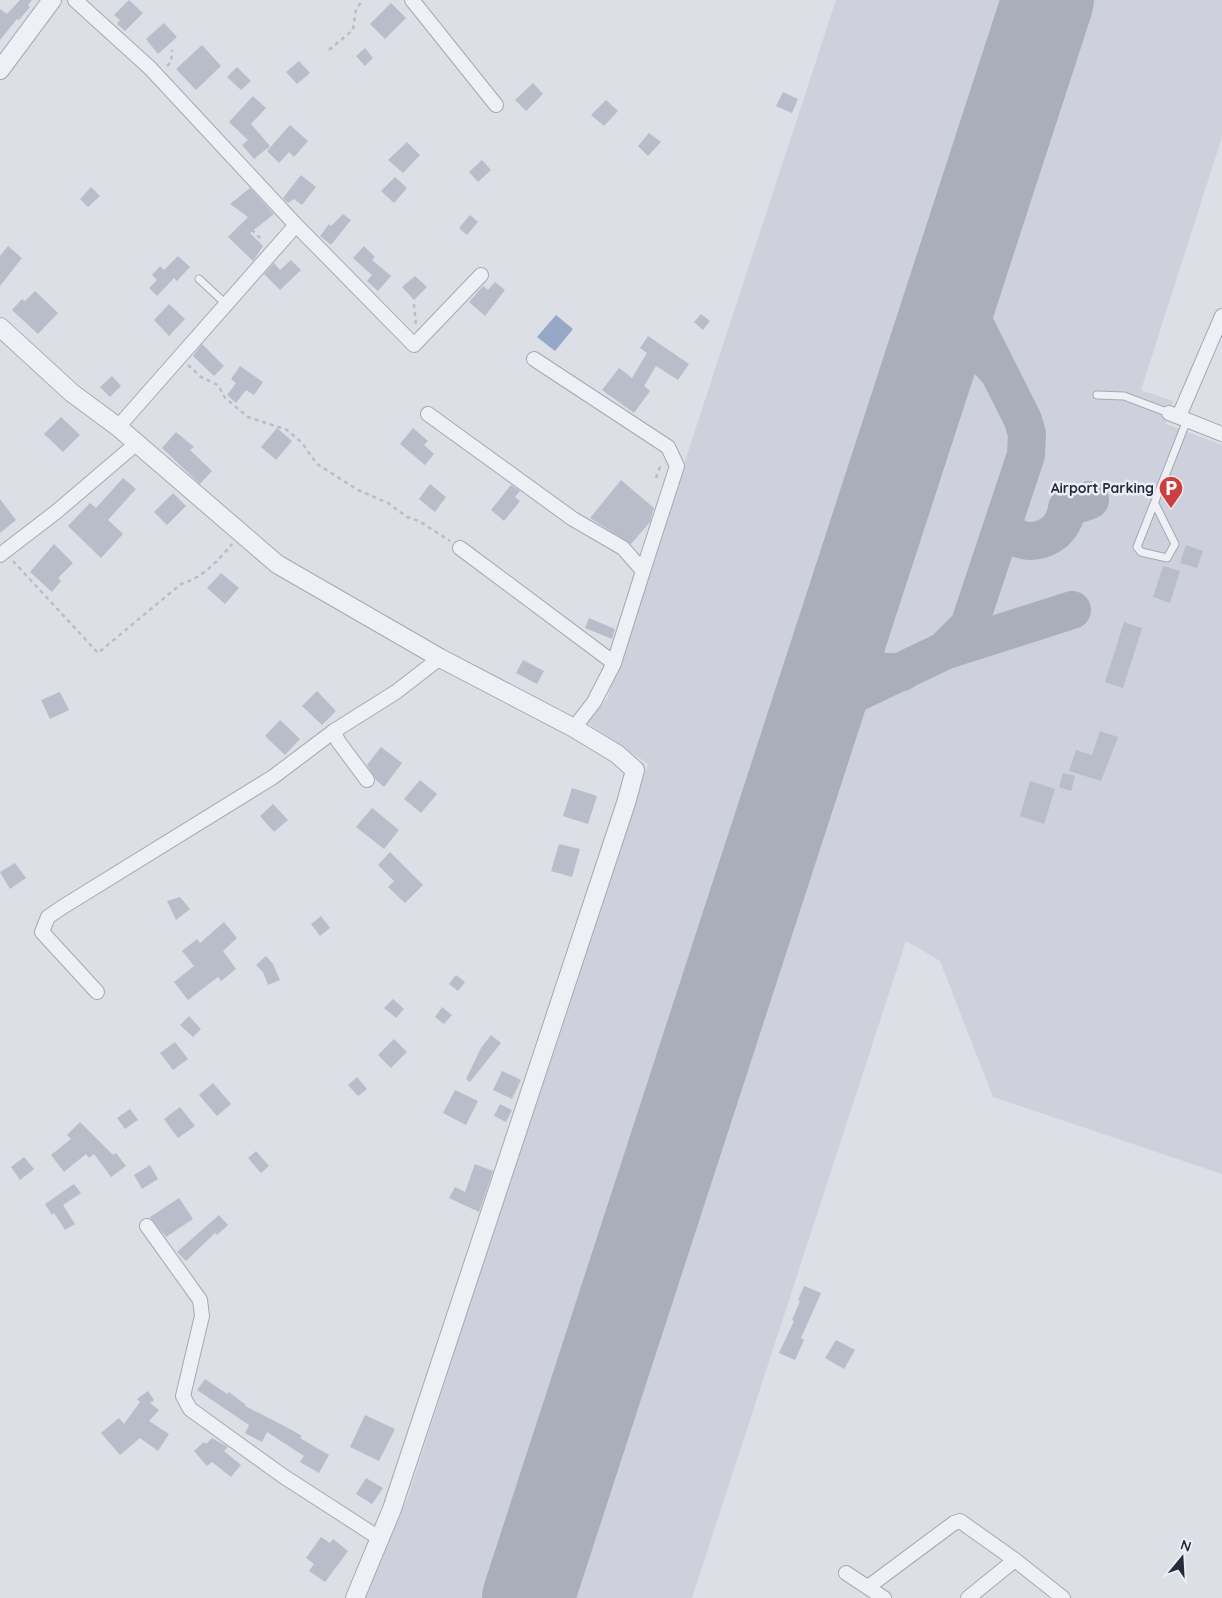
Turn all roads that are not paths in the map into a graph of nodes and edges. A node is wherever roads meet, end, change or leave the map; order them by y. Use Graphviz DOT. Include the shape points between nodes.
graph roads {
  1 [pos="52,0"];
  2 [pos="75,0"];
  3 [pos="412,0"];
  4 [pos="0,70"];
  5 [pos="496,105"];
  6 [pos="296,225"];
  7 [pos="481,275"];
  8 [pos="199,279"];
  9 [pos="226,304"];
  10 [pos="1222,316"];
  11 [pos="0,327"];
  12 [pos="534,359"];
  13 [pos="1097,394"];
  14 [pos="428,414"];
  15 [pos="1178,416"];
  16 [pos="118,426"];
  17 [pos="1222,434"];
  18 [pos="137,443"];
  19 [pos="1155,504"];
  20 [pos="460,548"];
  21 [pos="2,553"];
  22 [pos="643,571"];
  23 [pos="440,658"];
  24 [pos="614,663"];
  25 [pos="574,728"];
  26 [pos="334,731"];
  27 [pos="367,780"];
  28 [pos="97,992"];
  29 [pos="147,1226"];
  30 [pos="379,1538"];
  31 [pos="1015,1560"];
  32 [pos="846,1573"];
  33 [pos="868,1587"];
  34 [pos="355,1598"];
  35 [pos="884,1598"];
  36 [pos="968,1598"];
  37 [pos="1063,1598"];
  1 -- 4 [label="street"];
  2 -- 6 [label="street" via="150,68"];
  3 -- 5 [label="street"];
  6 -- 7 [label="street" via="414,345"];
  6 -- 9 [label="street"];
  8 -- 9 [label="lane"];
  9 -- 16 [label="street"];
  10 -- 15 [label="street"];
  11 -- 16 [label="street" via="72,393"];
  12 -- 22 [label="street" via="668,446 677,466"];
  13 -- 15 [label="lane" via="1124,396"];
  14 -- 22 [label="street" via="573,519 623,548"];
  15 -- 17 [label="street"];
  15 -- 19 [label="lane"];
  16 -- 18 [label="street"];
  18 -- 21 [label="street"];
  18 -- 23 [label="street" via="277,564"];
  19 -- 19 [label="lane" via="1137,547 1140,552 1167,558 1175,544"];
  20 -- 24 [label="street"];
  22 -- 24 [label="street"];
  23 -- 25 [label="street"];
  23 -- 26 [label="street" via="396,692"];
  24 -- 25 [label="street" via="594,702"];
  25 -- 30 [label="street" via="617,754 634,770 537,1073 392,1509"];
  26 -- 27 [label="street"];
  26 -- 28 [label="street" via="273,777 48,917 42,932"];
  29 -- 30 [label="street" via="200,1300 202,1316 183,1396 190,1408 283,1476"];
  30 -- 34 [label="street"];
  31 -- 33 [label="street" via="960,1521"];
  31 -- 36 [label="street"];
  31 -- 37 [label="street"];
  32 -- 33 [label="street"];
  33 -- 35 [label="street"];
}
